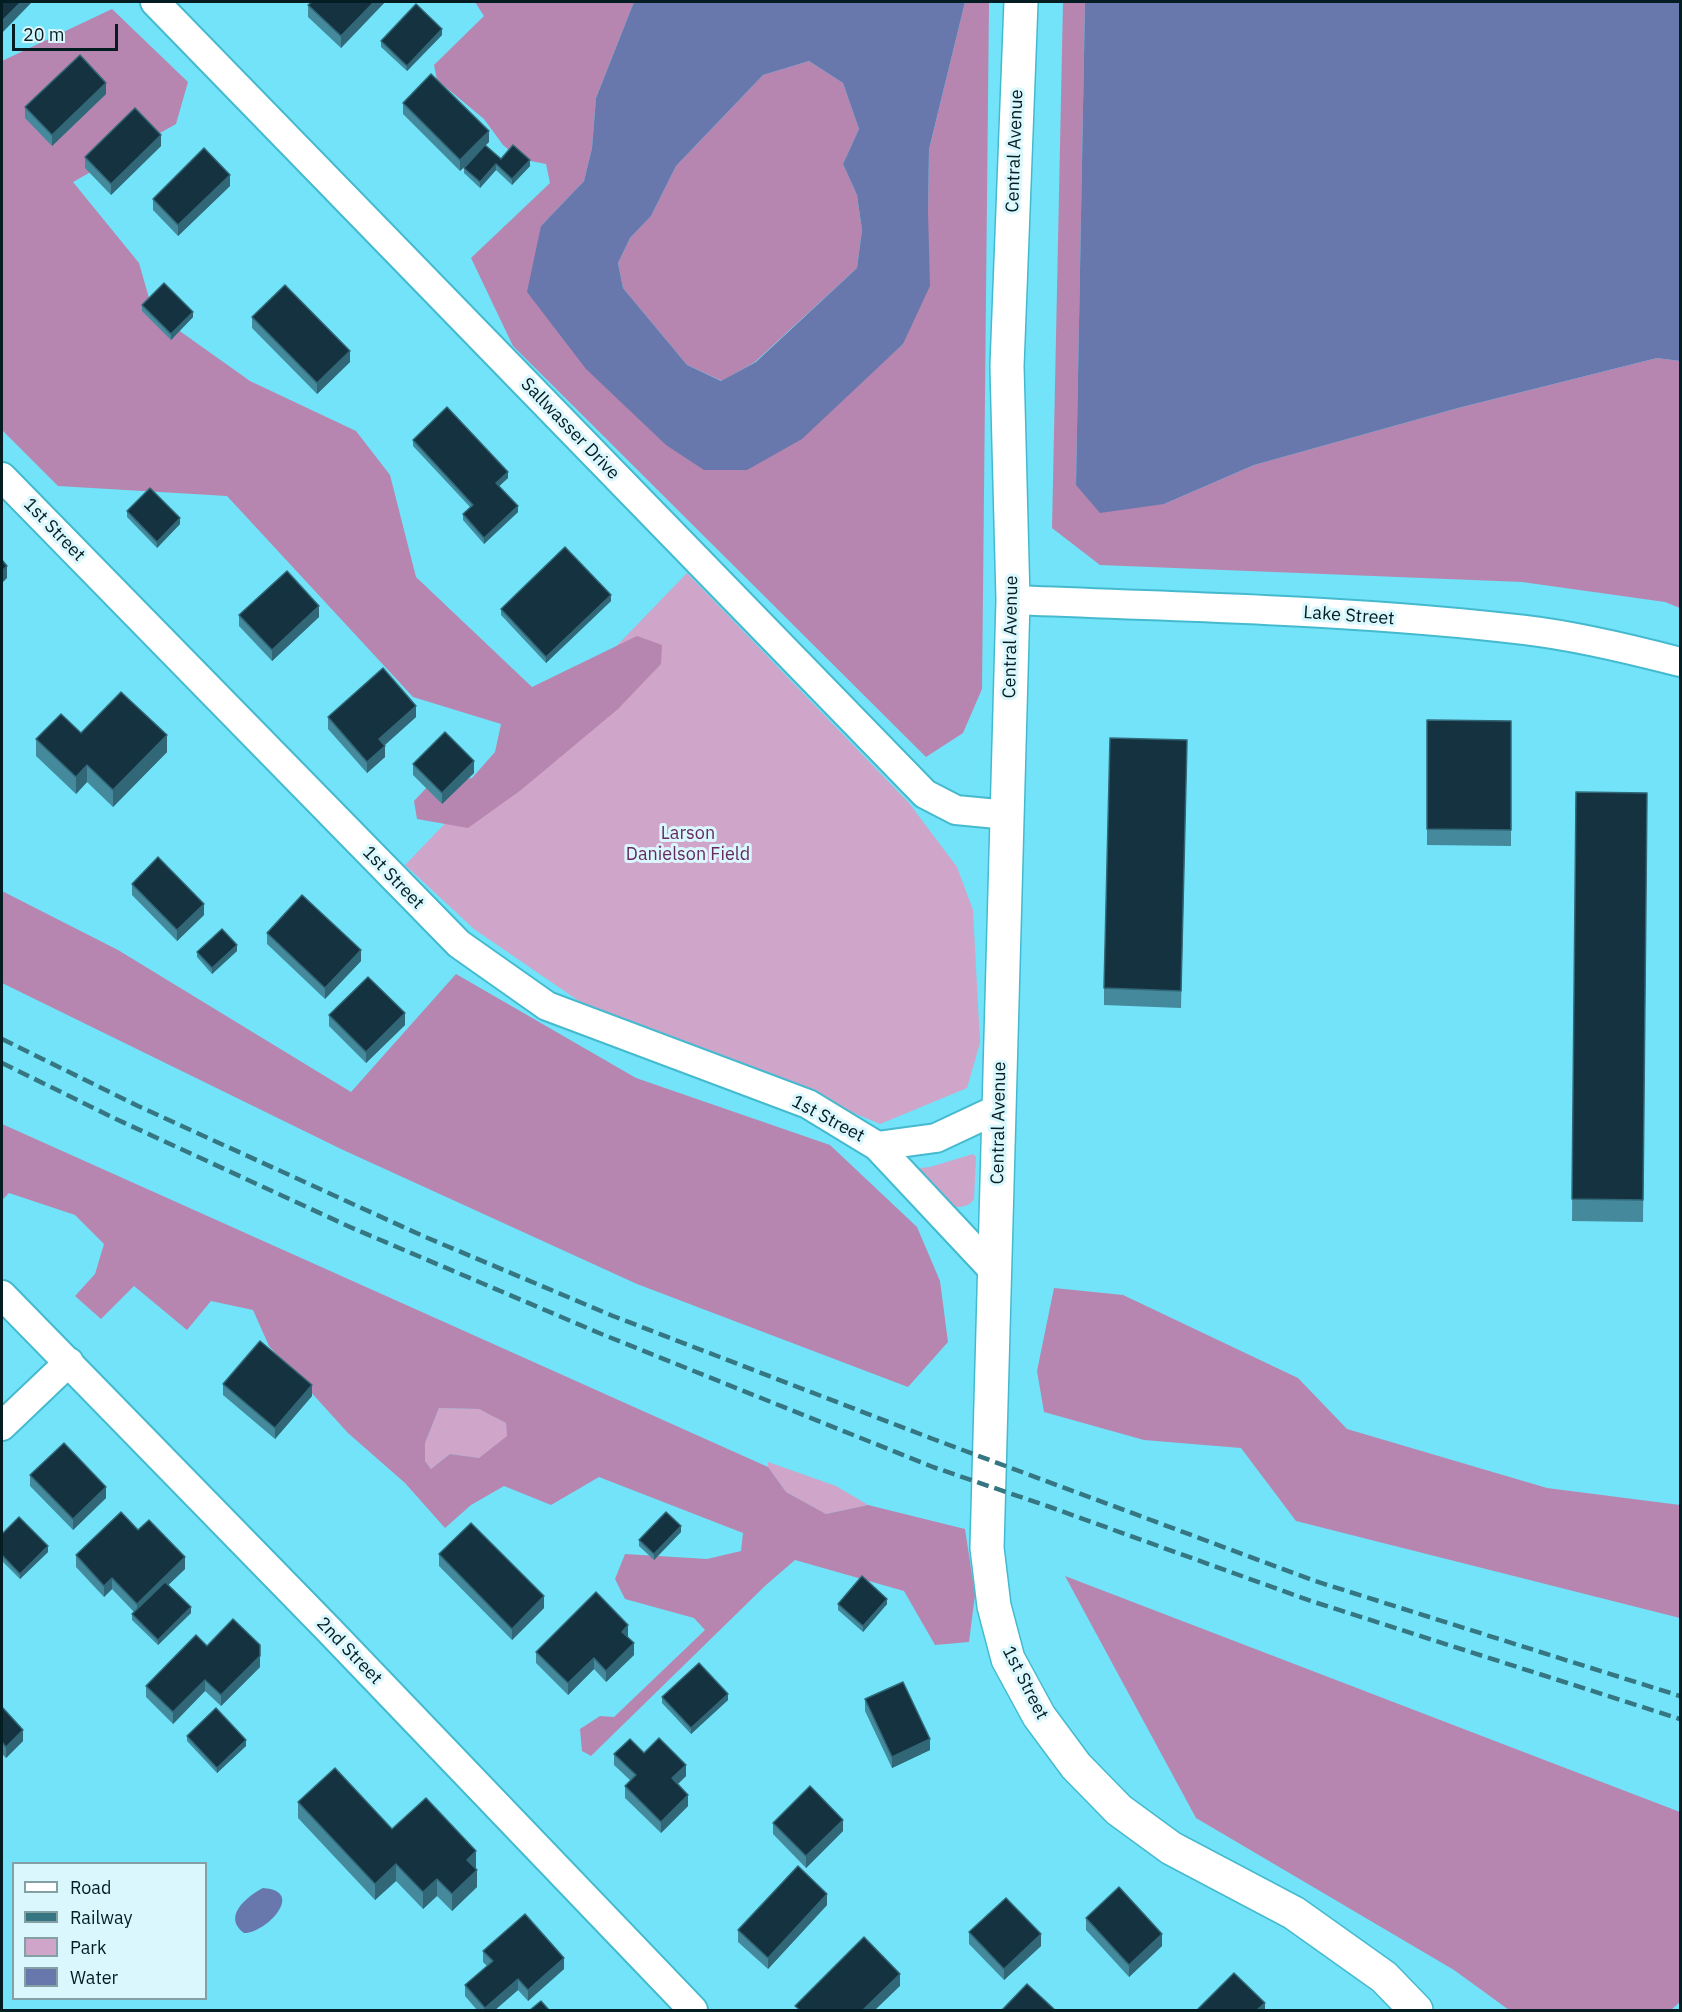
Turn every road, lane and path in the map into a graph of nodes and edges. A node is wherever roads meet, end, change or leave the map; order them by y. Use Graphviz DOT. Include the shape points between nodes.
graph roads {
  1 [pos="155,2"];
  2 [pos="1021,2"];
  3 [pos="2,477"];
  4 [pos="1013,600"];
  5 [pos="1680,662"];
  6 [pos="1008,815"];
  7 [pos="1000,1108"];
  8 [pos="877,1146"];
  9 [pos="996,1273"];
  10 [pos="2,1294"];
  11 [pos="69,1362"];
  12 [pos="2,1426"];
  13 [pos="693,2010"];
  14 [pos="1416,2010"];
  1 -- 6 [label="street, Sallwasser Drive" via="925,794 956,810"];
  2 -- 4 [label="street, Central Avenue" via="1007,366"];
  3 -- 8 [label="street, 1st Street" via="459,944 547,1005 808,1104"];
  4 -- 5 [label="street, Lake Street" via="1363,616 1527,630"];
  4 -- 6 [label="street, Central Avenue"];
  6 -- 7 [label="street, Central Avenue"];
  7 -- 8 [label="street, 1st Street" via="936,1138"];
  7 -- 9 [label="street, Central Avenue"];
  8 -- 9 [label="street, 1st Street"];
  9 -- 14 [label="street, 1st Street" via="987,1548 994,1606 1008,1659 1040,1716 1076,1766 1119,1810 1172,1848 1294,1913 1384,1977"];
  10 -- 11 [label="street, 2nd Street"];
  11 -- 12 [label="street"];
  11 -- 13 [label="street, 2nd Street"];
}
